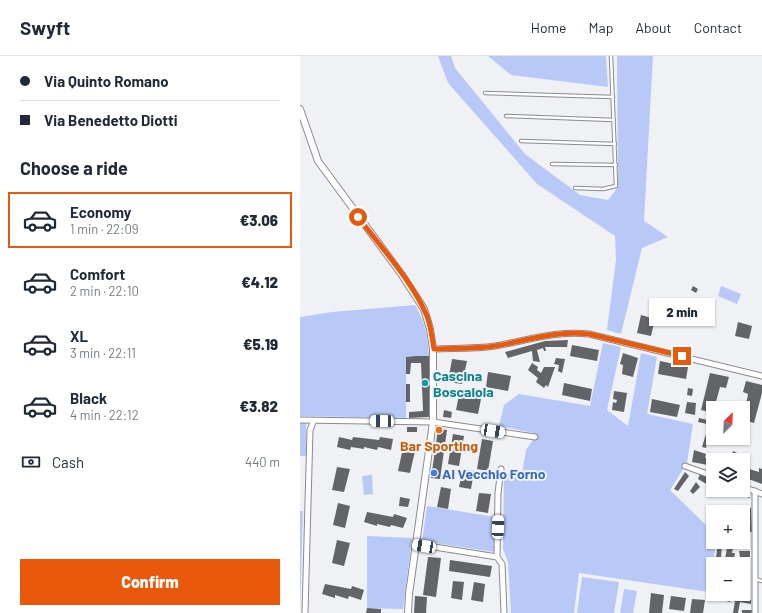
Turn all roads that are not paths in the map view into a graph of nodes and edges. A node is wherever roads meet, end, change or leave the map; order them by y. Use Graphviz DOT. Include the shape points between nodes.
graph roads {
  1 [pos="611,56"];
  2 [pos="485,93"];
  3 [pos="613,97"];
  4 [pos="300,109"];
  5 [pos="506,116"];
  6 [pos="614,120"];
  7 [pos="521,141"];
  8 [pos="615,144"];
  9 [pos="552,164"];
  10 [pos="616,164"];
  11 [pos="575,188"];
  12 [pos="434,349"];
  13 [pos="762,376"];
  14 [pos="300,420"];
  15 [pos="314,420"];
  16 [pos="433,422"];
  17 [pos="536,437"];
  18 [pos="686,466"];
  19 [pos="501,470"];
  20 [pos="706,473"];
  21 [pos="750,489"];
  22 [pos="755,491"];
  23 [pos="762,494"];
  24 [pos="416,544"];
  25 [pos="497,557"];
  26 [pos="755,580"];
  27 [pos="762,581"];
  28 [pos="306,613"];
  29 [pos="408,613"];
  30 [pos="504,613"];
  31 [pos="755,613"];
  1 -- 3 [label="lane"];
  2 -- 3 [label="lane"];
  3 -- 6 [label="lane"];
  4 -- 12 [label="street" via="314,152 324,170 424,309"];
  5 -- 6 [label="lane"];
  6 -- 8 [label="lane"];
  7 -- 8 [label="lane"];
  8 -- 10 [label="lane"];
  9 -- 10 [label="lane"];
  10 -- 11 [label="lane" via="616,186 603,189"];
  12 -- 13 [label="street" via="494,346 575,332"];
  12 -- 16 [label="street"];
  14 -- 15 [label="street"];
  15 -- 16 [label="street"];
  15 -- 28 [label="street" via="310,430"];
  16 -- 17 [label="street"];
  16 -- 24 [label="street"];
  18 -- 20 [label="street"];
  19 -- 25 [label="street"];
  21 -- 22 [label="street"];
  22 -- 23 [label="street"];
  22 -- 26 [label="street"];
  24 -- 25 [label="street"];
  24 -- 29 [label="street"];
  25 -- 30 [label="street" via="502,564"];
  26 -- 27 [label="lane"];
  26 -- 31 [label="street"];
}
